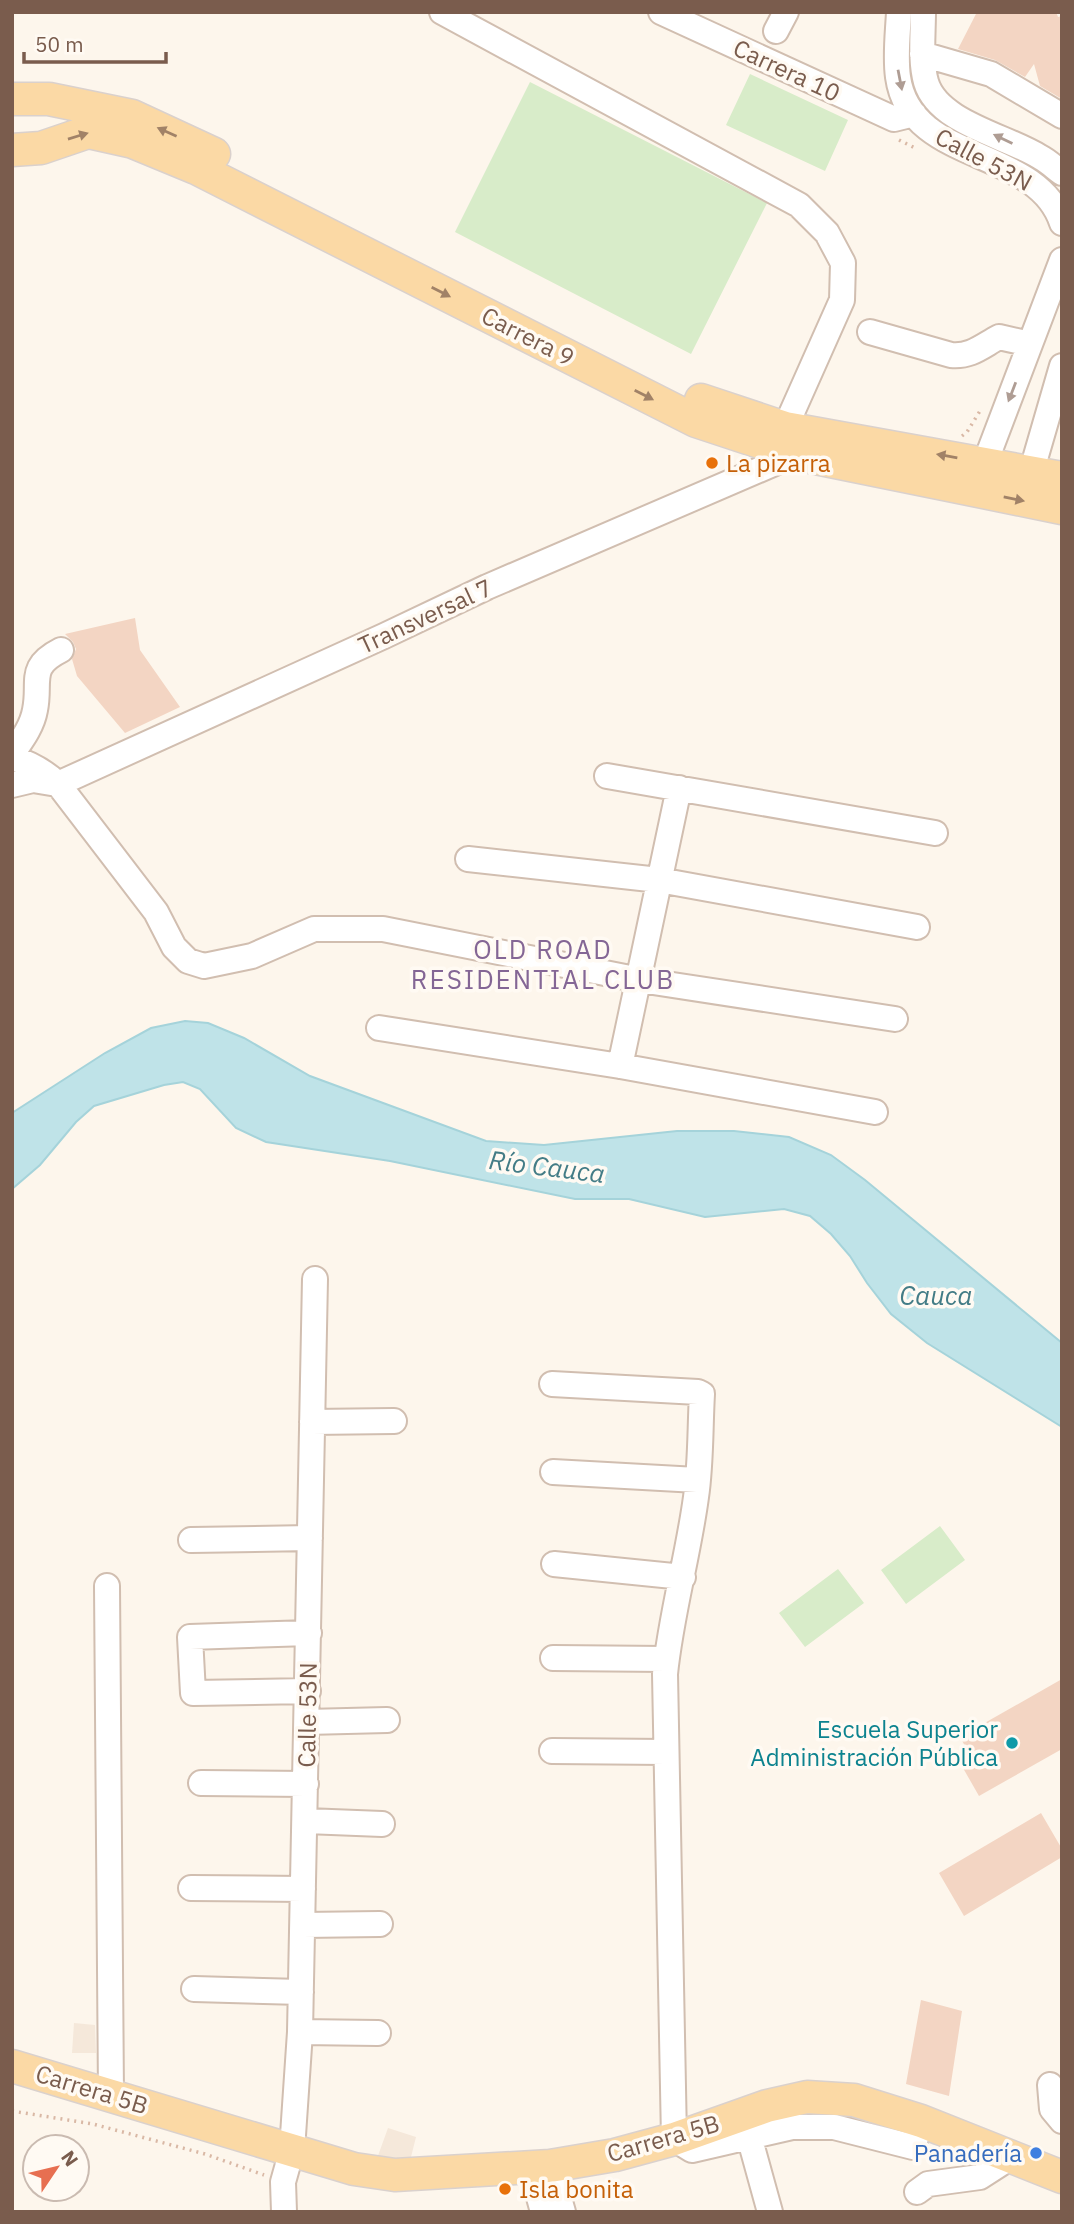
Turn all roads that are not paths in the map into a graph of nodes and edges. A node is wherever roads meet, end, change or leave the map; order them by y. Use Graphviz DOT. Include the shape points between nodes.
graph roads {
  1 [pos="442,12"];
  2 [pos="662,12"];
  3 [pos="899,12"];
  4 [pos="923,12"];
  5 [pos="922,54"];
  6 [pos="12,99"];
  7 [pos="914,114"];
  8 [pos="1062,116"];
  9 [pos="12,150"];
  10 [pos="1062,173"];
  11 [pos="1062,223"];
  12 [pos="1062,260"];
  13 [pos="870,332"];
  14 [pos="1030,344"];
  15 [pos="1062,366"];
  16 [pos="790,441"];
  17 [pos="985,463"];
  18 [pos="1031,473"];
  19 [pos="1062,478"];
  20 [pos="1062,508"];
  21 [pos="61,650"];
  22 [pos="12,756"];
  23 [pos="607,776"];
  24 [pos="58,784"];
  25 [pos="12,785"];
  26 [pos="679,788"];
  27 [pos="934,833"];
  28 [pos="468,859"];
  29 [pos="659,880"];
  30 [pos="917,927"];
  31 [pos="640,981"];
  32 [pos="895,1019"];
  33 [pos="379,1028"];
  34 [pos="620,1066"];
  35 [pos="874,1112"];
  36 [pos="315,1279"];
  37 [pos="552,1384"];
  38 [pos="394,1421"];
  39 [pos="312,1422"];
  40 [pos="553,1472"];
  41 [pos="697,1479"];
  42 [pos="310,1538"];
  43 [pos="191,1540"];
  44 [pos="554,1564"];
  45 [pos="683,1577"];
  46 [pos="107,1586"];
  47 [pos="309,1633"];
  48 [pos="552,1658"];
  49 [pos="666,1660"];
  50 [pos="308,1690"];
  51 [pos="387,1720"];
  52 [pos="307,1722"];
  53 [pos="552,1751"];
  54 [pos="666,1752"];
  55 [pos="201,1783"];
  56 [pos="306,1784"];
  57 [pos="306,1821"];
  58 [pos="382,1824"];
  59 [pos="191,1888"];
  60 [pos="303,1889"];
  61 [pos="380,1924"];
  62 [pos="303,1925"];
  63 [pos="194,1989"];
  64 [pos="301,1992"];
  65 [pos="300,2032"];
  66 [pos="378,2033"];
  67 [pos="12,2066"];
  68 [pos="1050,2085"];
  69 [pos="111,2095"];
  70 [pos="921,2121"];
  71 [pos="1062,2121"];
  72 [pos="749,2136"];
  73 [pos="674,2139"];
  74 [pos="292,2150"];
  75 [pos="1011,2157"];
  76 [pos="541,2167"];
  77 [pos="1062,2177"];
  78 [pos="916,2192"];
  79 [pos="284,2212"];
  80 [pos="543,2212"];
  81 [pos="563,2212"];
  82 [pos="770,2212"];
  1 -- 16 [label="street" via="799,205 827,233 843,263 842,300"];
  2 -- 7 [label="street, Carrera 10" via="894,119"];
  3 -- 7 [label="street, Calle 53N, one-way" via="898,76"];
  4 -- 5 [label="street, Calle 53N"];
  5 -- 8 [label="street" via="991,74"];
  10 -- 5 [label="street, Calle 53N, one-way" via="1040,156 951,114 926,83"];
  16 -- 6 [label="main road, Carrera 9, one-way" via="196,144 132,116 49,99"];
  7 -- 11 [label="street, Calle 53N" via="945,141 1043,191"];
  9 -- 16 [label="main road, Carrera 9, one-way" via="41,148 88,132 133,142 196,168 696,421"];
  12 -- 14 [label="street"];
  13 -- 14 [label="street" via="963,356 999,337"];
  14 -- 17 [label="street, one-way"];
  15 -- 18 [label="street"];
  17 -- 16 [label="main road, Carrera 9, one-way"];
  16 -- 20 [label="main road, Carrera 9, one-way"];
  16 -- 24 [label="street, Transversal 7" via="384,636"];
  17 -- 18 [label="main road, Carrera 9"];
  18 -- 19 [label="main road, Carrera 9"];
  21 -- 22 [label="street" via="49,656 36,674 36,709"];
  22 -- 24 [label="street" via="44,771"];
  23 -- 26 [label="street"];
  24 -- 25 [label="street" via="33,780"];
  24 -- 31 [label="street" via="188,961 204,966 252,956 314,929 383,929"];
  26 -- 27 [label="street"];
  26 -- 29 [label="street"];
  28 -- 29 [label="street"];
  29 -- 30 [label="street"];
  29 -- 31 [label="street"];
  31 -- 32 [label="street"];
  31 -- 34 [label="street"];
  33 -- 34 [label="street"];
  34 -- 35 [label="street"];
  36 -- 39 [label="street, Calle 53N"];
  37 -- 41 [label="street" via="702,1394"];
  38 -- 39 [label="street"];
  39 -- 42 [label="street, Calle 53N"];
  40 -- 41 [label="street"];
  41 -- 45 [label="street"];
  42 -- 43 [label="street"];
  42 -- 47 [label="street, Calle 53N"];
  44 -- 45 [label="street"];
  45 -- 49 [label="street"];
  46 -- 69 [label="street"];
  47 -- 50 [label="street, Calle 53N"];
  47 -- 50 [label="street" via="190,1637 193,1693"];
  48 -- 49 [label="street"];
  49 -- 54 [label="street"];
  50 -- 52 [label="street, Calle 53N"];
  51 -- 52 [label="street"];
  52 -- 56 [label="street, Calle 53N"];
  53 -- 54 [label="street"];
  54 -- 73 [label="street"];
  55 -- 56 [label="street"];
  56 -- 57 [label="street, Calle 53N"];
  57 -- 58 [label="street"];
  57 -- 60 [label="street, Calle 53N"];
  59 -- 60 [label="street"];
  60 -- 62 [label="street, Calle 53N"];
  61 -- 62 [label="street"];
  62 -- 64 [label="street, Calle 53N"];
  63 -- 64 [label="street"];
  64 -- 65 [label="street, Calle 53N"];
  65 -- 66 [label="street"];
  65 -- 74 [label="street, Calle 53N"];
  67 -- 69 [label="main road, Carrera 5B"];
  68 -- 71 [label="street" via="1052,2109"];
  69 -- 74 [label="main road, Carrera 5B"];
  70 -- 72 [label="street" via="913,2147 834,2127 792,2127"];
  70 -- 73 [label="main road, Carrera 5B" via="854,2100 807,2097"];
  70 -- 75 [label="main road, Carrera 5B"];
  72 -- 73 [label="street" via="692,2150"];
  72 -- 82 [label="street"];
  73 -- 76 [label="main road, Carrera 5B" via="615,2155"];
  74 -- 76 [label="main road, Carrera 5B" via="354,2169 395,2175"];
  74 -- 79 [label="street, Calle 53N" via="283,2182"];
  75 -- 77 [label="main road, Carrera 5B"];
  75 -- 78 [label="street" via="980,2177 928,2184"];
  76 -- 80 [label="street"];
  76 -- 81 [label="street"];
}
